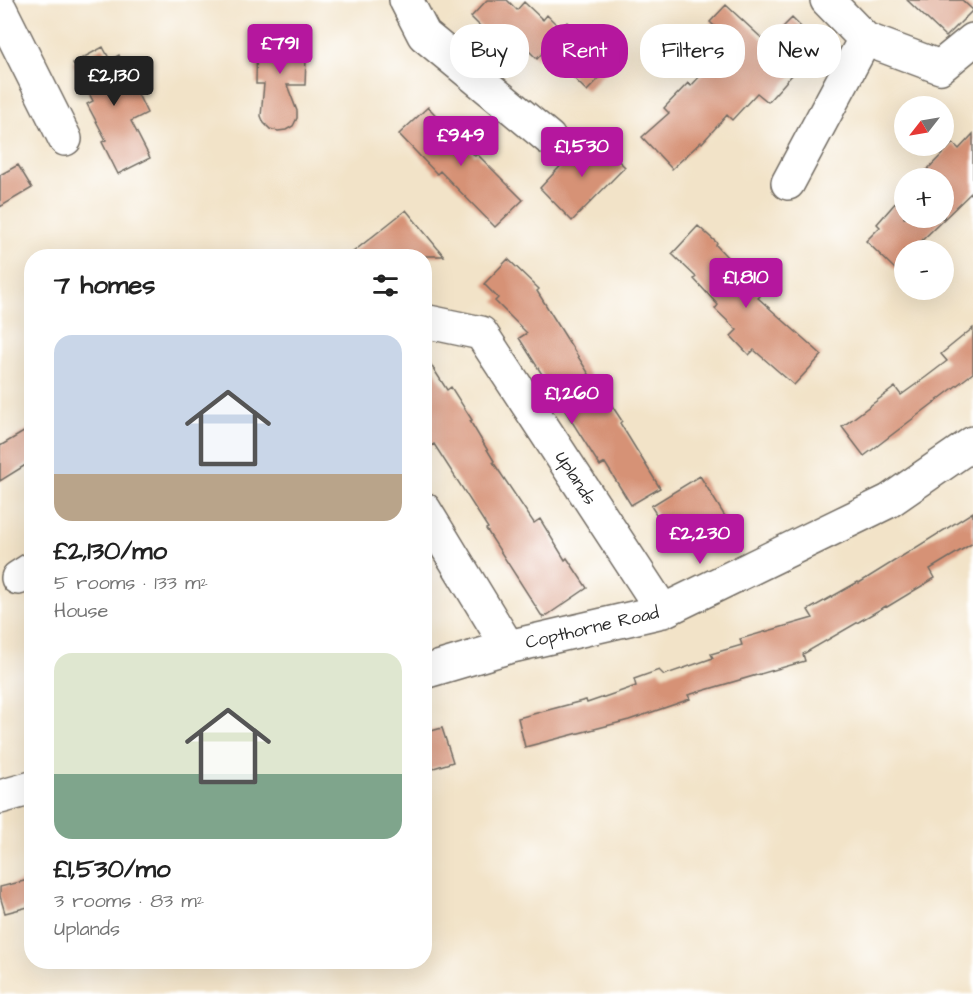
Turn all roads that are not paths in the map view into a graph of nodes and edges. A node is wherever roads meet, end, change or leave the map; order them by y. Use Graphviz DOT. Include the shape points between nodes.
graph roads {
  1 [pos="406,0"];
  2 [pos="827,0"];
  3 [pos="0,9"];
  4 [pos="865,39"];
  5 [pos="973,40"];
  6 [pos="549,138"];
  7 [pos="65,139"];
  8 [pos="788,183"];
  9 [pos="432,323"];
  10 [pos="973,443"];
  11 [pos="432,521"];
  12 [pos="663,611"];
  13 [pos="508,647"];
  14 [pos="432,670"];
  15 [pos="24,790"];
  16 [pos="0,797"];
  1 -- 6 [label="street" via="424,35"];
  2 -- 4 [label="street"];
  3 -- 7 [label="street"];
  4 -- 5 [label="street" via="940,68"];
  4 -- 8 [label="street"];
  9 -- 12 [label="street, Uplands" via="481,333"];
  10 -- 12 [label="street, Copthorne Road" via="889,501"];
  11 -- 13 [label="street"];
  12 -- 13 [label="street, Copthorne Road"];
  13 -- 14 [label="street, Copthorne Road"];
  15 -- 16 [label="street"];
}
